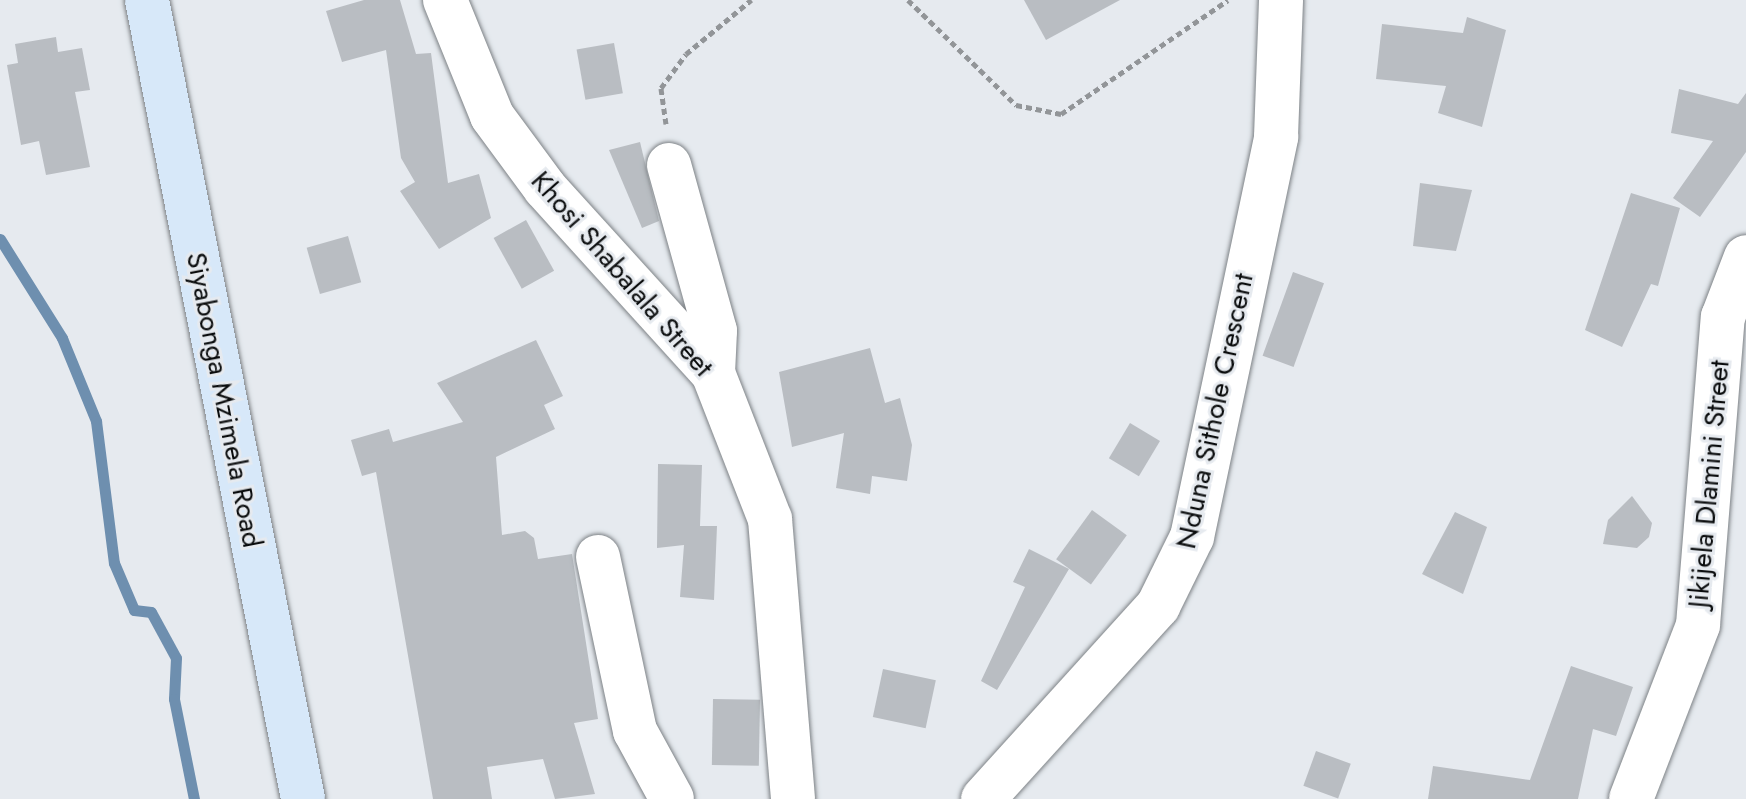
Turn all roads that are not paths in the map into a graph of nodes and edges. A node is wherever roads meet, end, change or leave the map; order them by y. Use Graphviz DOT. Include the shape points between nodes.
graph roads {
  1 [pos="147,0"];
  2 [pos="445,0"];
  3 [pos="1281,0"];
  4 [pos="669,165"];
  5 [pos="1746,257"];
  6 [pos="713,373"];
  7 [pos="598,557"];
  8 [pos="303,799"];
  9 [pos="672,799"];
  10 [pos="793,799"];
  11 [pos="983,799"];
  12 [pos="1631,799"];
  1 -- 8 [label="street, Siyabonga Mzimela Road"];
  2 -- 6 [label="street, Khosi Shabalala Street" via="492,116 545,188"];
  3 -- 11 [label="street, Nduna Sithole Crescent" via="1276,137 1192,537 1158,606"];
  4 -- 6 [label="street" via="715,331"];
  5 -- 12 [label="street, Jikijela Dlamini Street" via="1723,317 1698,625"];
  6 -- 10 [label="street, Khosi Shabalala Street" via="770,519"];
  7 -- 9 [label="street" via="635,731"];
}
